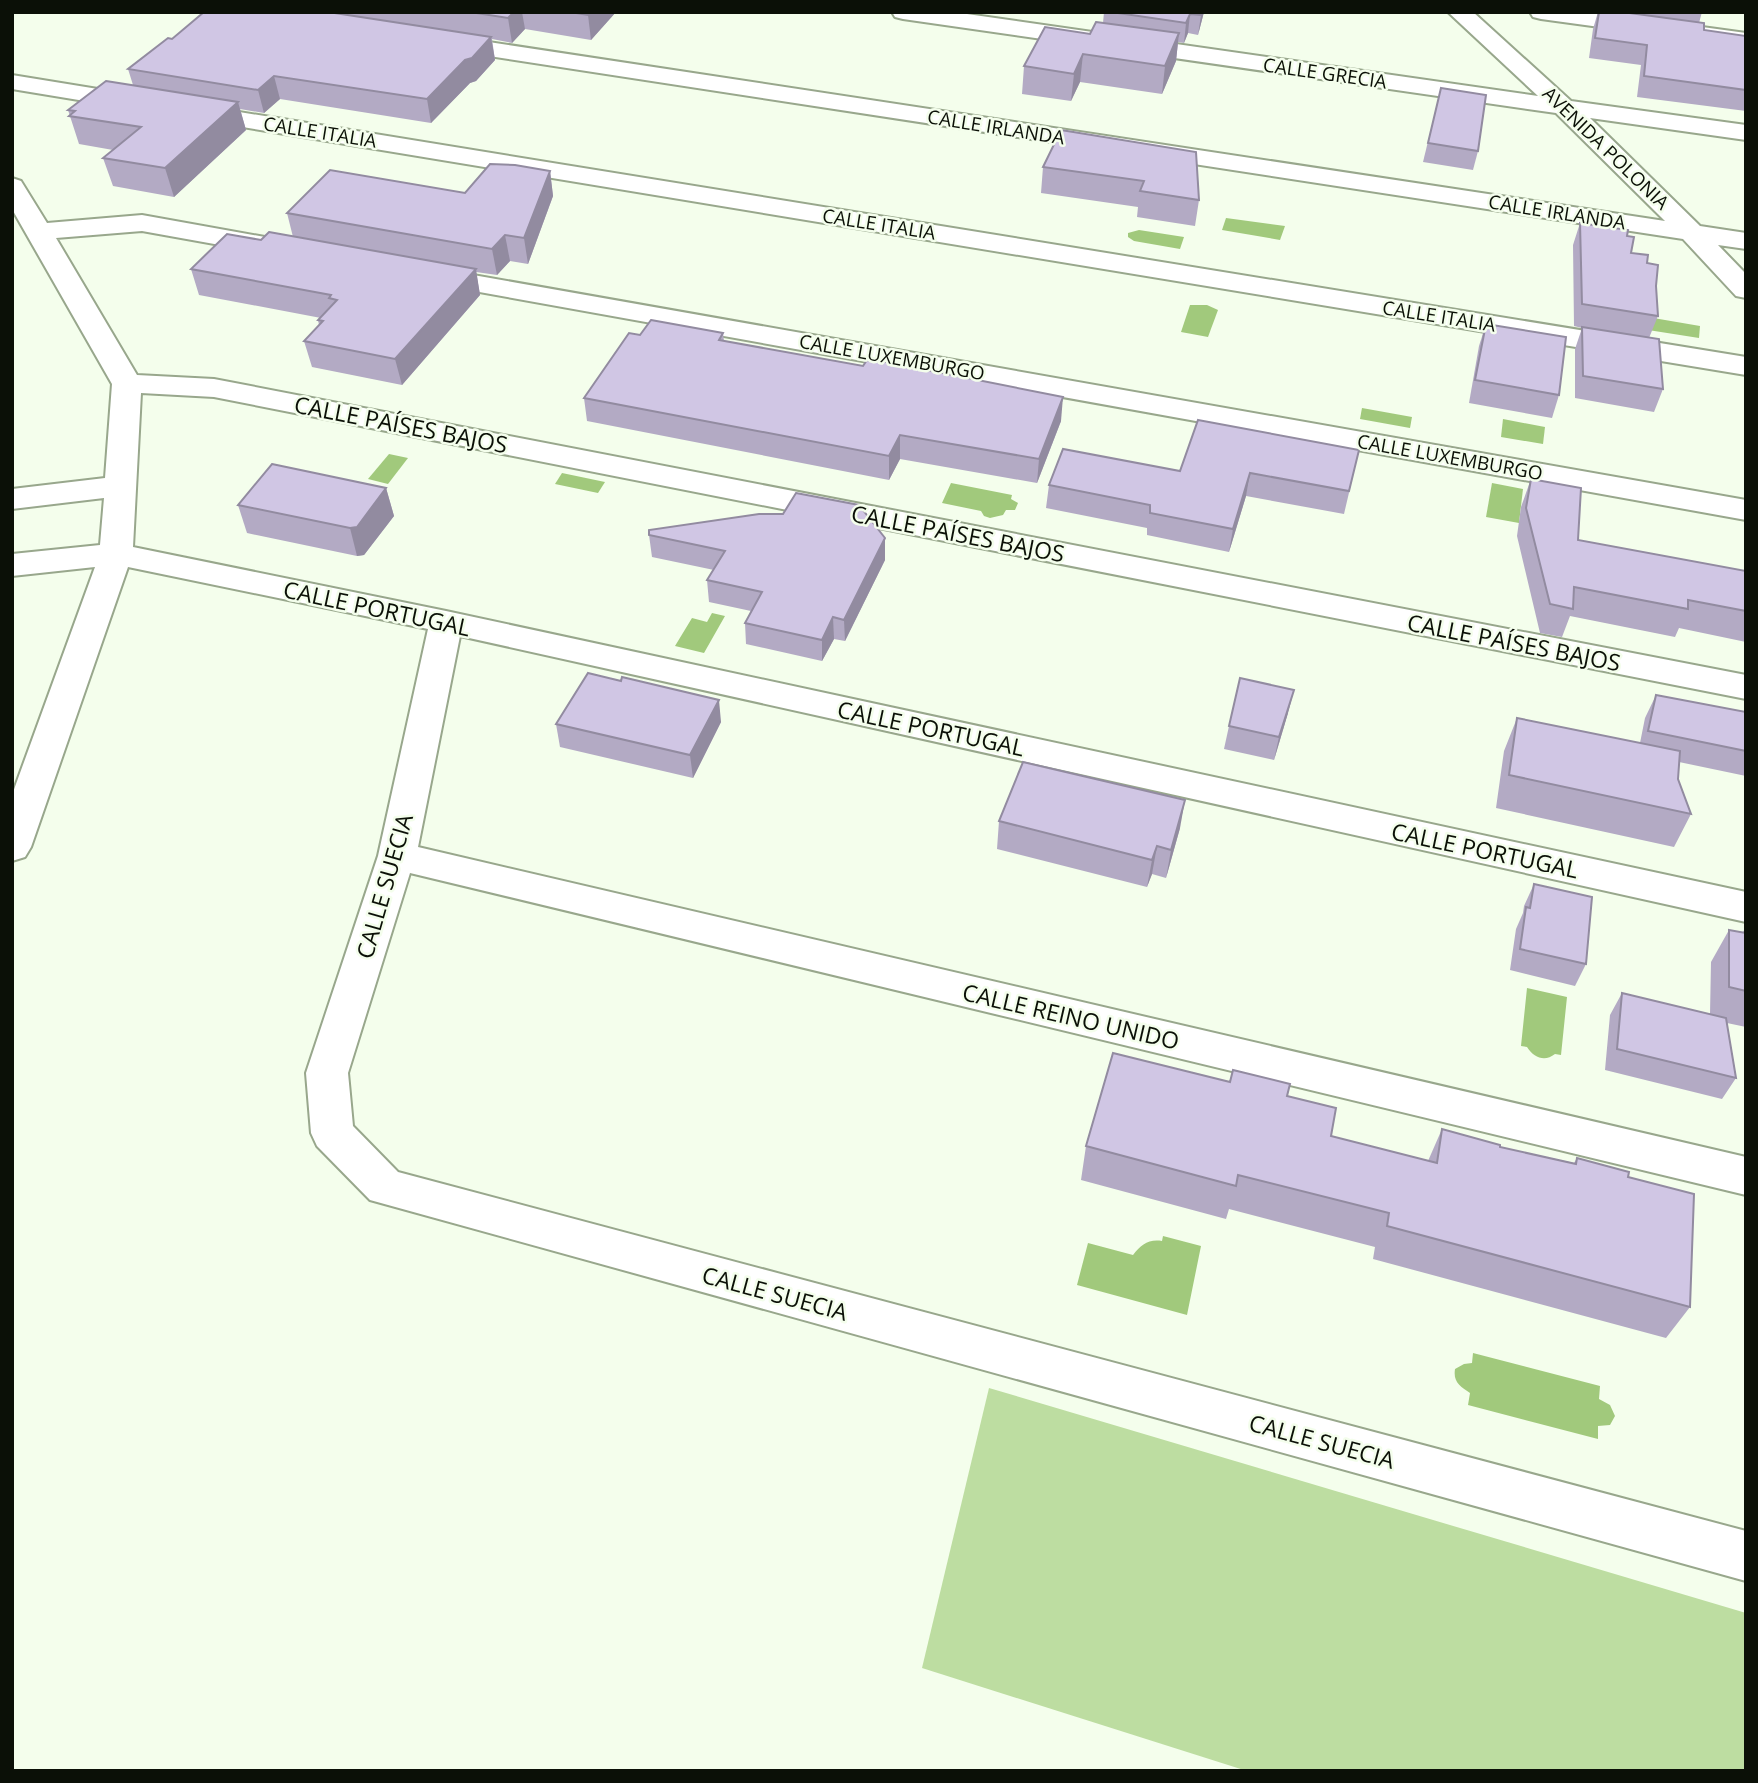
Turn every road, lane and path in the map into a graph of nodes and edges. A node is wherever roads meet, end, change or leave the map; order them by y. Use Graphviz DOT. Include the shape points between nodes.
graph roads {
  1 [pos="903,12"];
  2 [pos="1459,12"];
  3 [pos="1541,12"];
  4 [pos="426,40"];
  5 [pos="1746,40"];
  6 [pos="12,82"];
  7 [pos="1566,107"];
  8 [pos="1746,133"];
  9 [pos="12,186"];
  10 [pos="37,232"];
  11 [pos="1693,233"];
  12 [pos="1746,241"];
  13 [pos="306,253"];
  14 [pos="402,270"];
  15 [pos="1746,290"];
  16 [pos="1746,366"];
  17 [pos="127,384"];
  18 [pos="120,486"];
  19 [pos="12,499"];
  20 [pos="1746,510"];
  21 [pos="116,554"];
  22 [pos="12,565"];
  23 [pos="446,622"];
  24 [pos="1746,687"];
  25 [pos="12,847"];
  26 [pos="397,856"];
  27 [pos="1746,906"];
  28 [pos="1746,1176"];
  29 [pos="1746,1556"];
  1 -- 7 [label="street, CALLE GRECIA"];
  2 -- 7 [label="street, AVENIDA POLONIA"];
  3 -- 5 [label="street"];
  4 -- 11 [label="street, CALLE IRLANDA"];
  6 -- 16 [label="street, CALLE ITALIA"];
  7 -- 8 [label="street, CALLE GRECIA"];
  7 -- 11 [label="street, AVENIDA POLONIA"];
  9 -- 10 [label="street"];
  10 -- 13 [label="street" via="142,223"];
  10 -- 17 [label="street"];
  11 -- 12 [label="street, CALLE IRLANDA"];
  11 -- 15 [label="street, AVENIDA POLONIA"];
  14 -- 20 [label="street, CALLE LUXEMBURGO"];
  17 -- 18 [label="street"];
  17 -- 24 [label="street, CALLE PAÍSES BAJOS" via="214,388"];
  18 -- 19 [label="street"];
  18 -- 21 [label="street"];
  21 -- 22 [label="street, CALLE PORTUGAL"];
  21 -- 23 [label="street, CALLE PORTUGAL"];
  21 -- 25 [label="street"];
  23 -- 26 [label="street, CALLE SUECIA"];
  23 -- 27 [label="street, CALLE PORTUGAL"];
  26 -- 28 [label="street, CALLE REINO UNIDO"];
  26 -- 29 [label="street, CALLE SUECIA" via="327,1073 332,1133 385,1187"];
}
